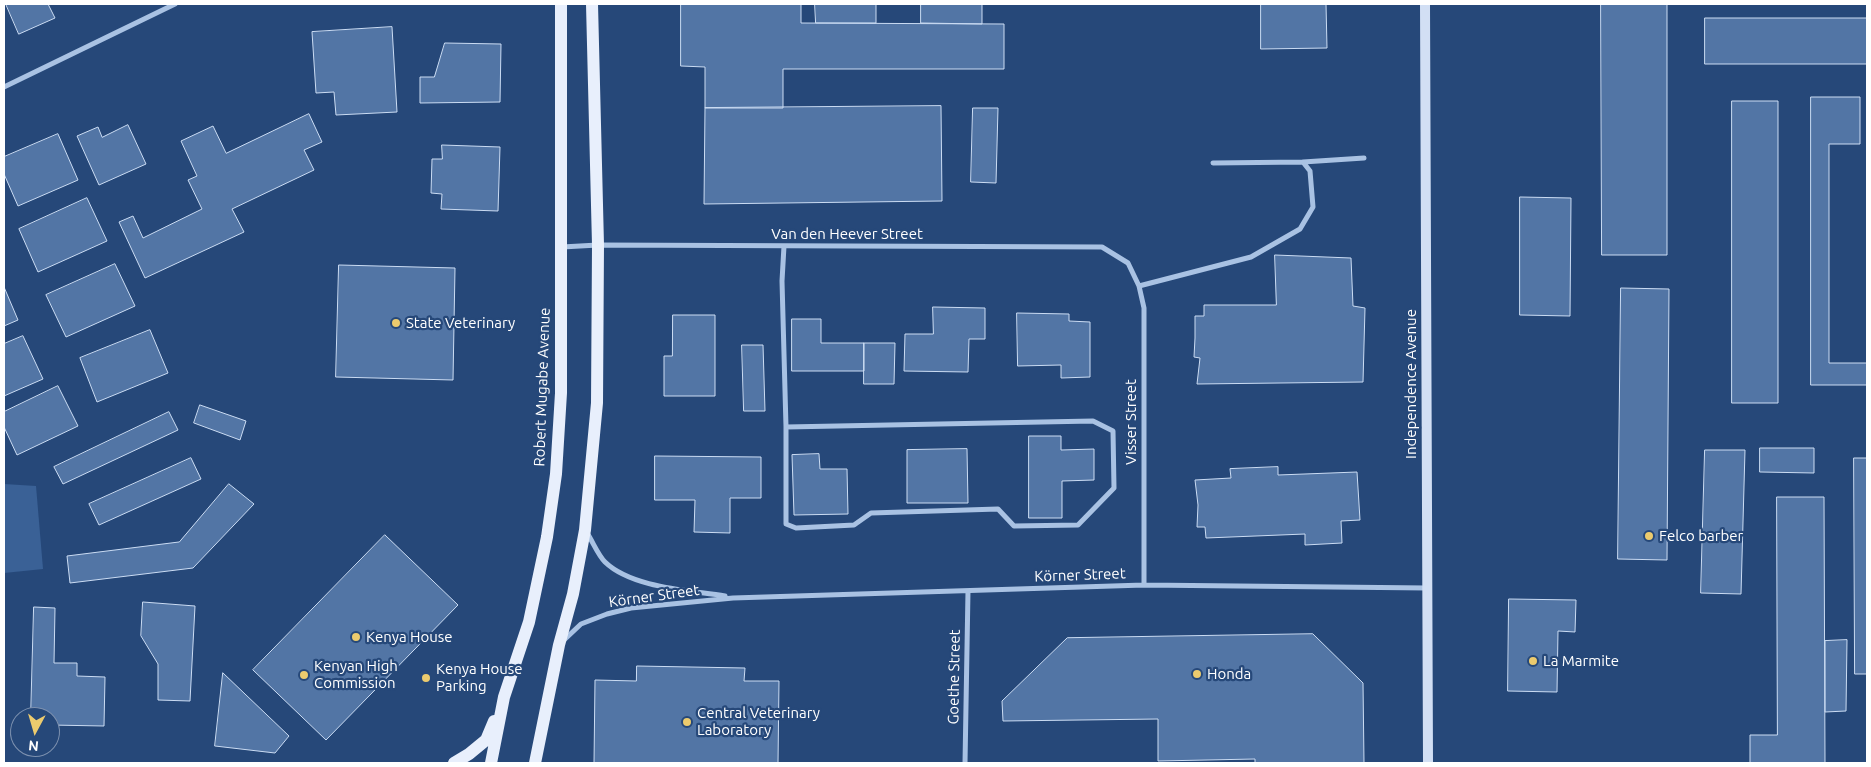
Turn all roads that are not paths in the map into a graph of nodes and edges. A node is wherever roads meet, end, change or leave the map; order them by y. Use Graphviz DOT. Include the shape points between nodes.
graph roads {
  1 [pos="175,4"];
  2 [pos="561,4"];
  3 [pos="592,4"];
  4 [pos="1425,4"];
  5 [pos="4,87"];
  6 [pos="1364,158"];
  7 [pos="1303,162"];
  8 [pos="1212,163"];
  9 [pos="598,245"];
  10 [pos="784,246"];
  11 [pos="561,247"];
  12 [pos="1128,263"];
  13 [pos="1140,286"];
  14 [pos="786,427"];
  15 [pos="585,530"];
  16 [pos="1144,585"];
  17 [pos="1427,588"];
  18 [pos="968,591"];
  19 [pos="733,598"];
  20 [pos="558,645"];
  21 [pos="504,698"];
  22 [pos="538,743"];
  23 [pos="454,763"];
  24 [pos="490,763"];
  25 [pos="529,763"];
  26 [pos="535,763"];
  27 [pos="965,763"];
  28 [pos="1428,763"];
  1 -- 5 [label="street"];
  2 -- 11 [label="main road, Robert Mugabe Avenue"];
  3 -- 9 [label="main road"];
  4 -- 17 [label="main road, Independence Avenue"];
  6 -- 7 [label="street"];
  7 -- 8 [label="street"];
  7 -- 13 [label="street" via="1310,171 1313,207 1300,229 1251,257"];
  9 -- 10 [label="street, Van den Heever Street"];
  9 -- 11 [label="street, Van den Heever Street"];
  9 -- 15 [label="main road" via="597,403"];
  10 -- 12 [label="street, Van den Heever Street" via="1102,246"];
  10 -- 14 [label="street"];
  11 -- 21 [label="main road, Robert Mugabe Avenue" via="561,393 556,474 529,622"];
  12 -- 13 [label="street, Visser Street"];
  13 -- 16 [label="street, Visser Street" via="1144,308"];
  14 -- 14 [label="street" via="1094,421 1113,431 1114,488 1078,525 1014,526 998,509 871,513 854,525 796,528 786,524 785,514"];
  15 -- 19 [label="street, Körner Street" via="603,560 618,573 655,585"];
  15 -- 20 [label="main road" via="573,594"];
  16 -- 17 [label="street, Körner Street"];
  16 -- 18 [label="street, Körner Street"];
  17 -- 28 [label="main road, Independence Avenue"];
  18 -- 19 [label="street, Körner Street"];
  18 -- 27 [label="street, Goethe Street"];
  19 -- 20 [label="street, Körner Street" via="631,608 607,614 581,624"];
  20 -- 22 [label="main road"];
  21 -- 23 [label="main road" via="486,740"];
  21 -- 24 [label="main road, Robert Mugabe Avenue"];
  22 -- 25 [label="street"];
  22 -- 26 [label="main road"];
}
